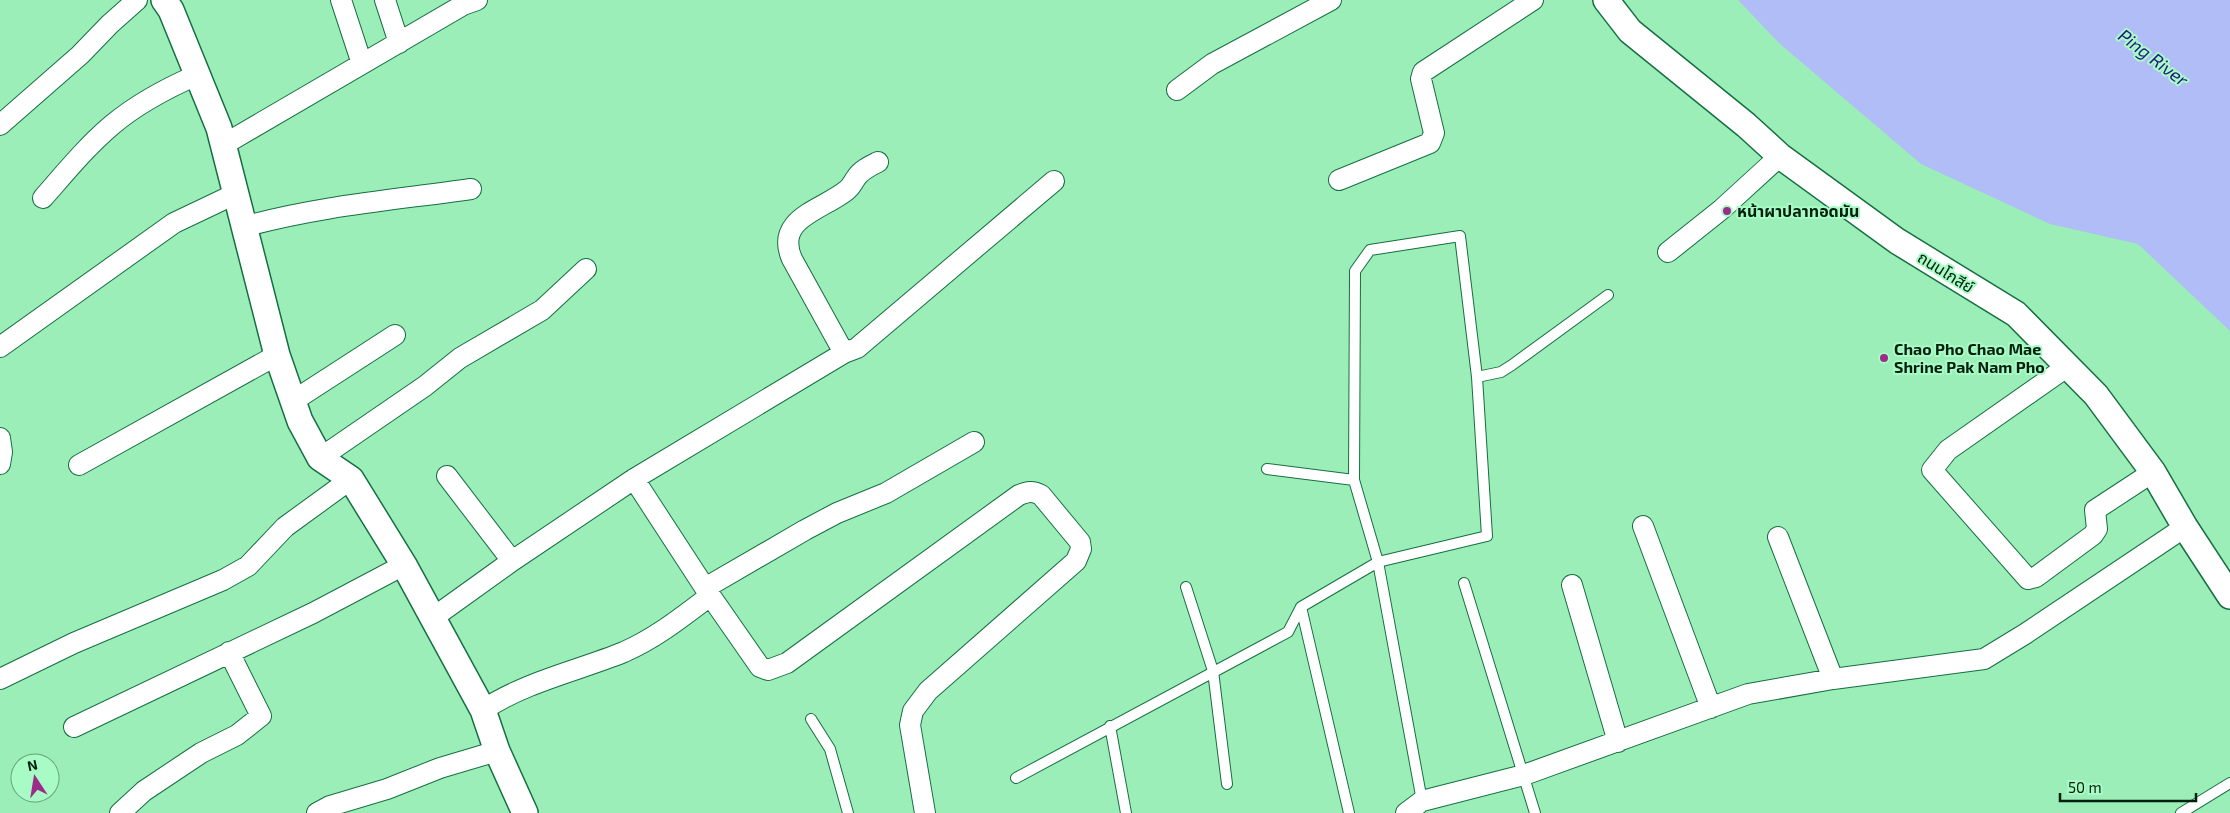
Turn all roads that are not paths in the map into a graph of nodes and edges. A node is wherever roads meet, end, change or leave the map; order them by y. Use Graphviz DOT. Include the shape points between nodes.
graph roads {
  1 [pos="137,0"];
  2 [pos="164,0"];
  3 [pos="341,0"];
  4 [pos="385,0"];
  5 [pos="477,0"];
  6 [pos="1331,0"];
  7 [pos="1533,0"];
  8 [pos="1606,0"];
  9 [pos="400,43"];
  10 [pos="362,64"];
  11 [pos="197,75"];
  12 [pos="1177,90"];
  13 [pos="0,125"];
  14 [pos="223,144"];
  15 [pos="1780,156"];
  16 [pos="878,162"];
  17 [pos="1339,180"];
  18 [pos="1054,181"];
  19 [pos="471,189"];
  20 [pos="235,194"];
  21 [pos="43,198"];
  22 [pos="243,227"];
  23 [pos="1668,252"];
  24 [pos="586,269"];
  25 [pos="1608,295"];
  26 [pos="395,335"];
  27 [pos="0,347"];
  28 [pos="844,353"];
  29 [pos="277,356"];
  30 [pos="2068,366"];
  31 [pos="1478,377"];
  32 [pos="293,401"];
  33 [pos="0,438"];
  34 [pos="974,442"];
  35 [pos="320,458"];
  36 [pos="0,464"];
  37 [pos="79,465"];
  38 [pos="1267,469"];
  39 [pos="2153,472"];
  40 [pos="447,476"];
  41 [pos="634,478"];
  42 [pos="351,479"];
  43 [pos="1354,480"];
  44 [pos="1642,526"];
  45 [pos="2185,527"];
  46 [pos="1778,537"];
  47 [pos="512,561"];
  48 [pos="1378,562"];
  49 [pos="404,565"];
  50 [pos="1464,584"];
  51 [pos="1572,585"];
  52 [pos="1186,587"];
  53 [pos="707,592"];
  54 [pos="2230,596"];
  55 [pos="1301,607"];
  56 [pos="434,617"];
  57 [pos="229,652"];
  58 [pos="1213,670"];
  59 [pos="0,679"];
  60 [pos="1833,679"];
  61 [pos="1710,708"];
  62 [pos="483,710"];
  63 [pos="811,719"];
  64 [pos="1110,726"];
  65 [pos="74,727"];
  66 [pos="1618,742"];
  67 [pos="497,751"];
  68 [pos="1524,775"];
  69 [pos="1016,778"];
  70 [pos="2230,783"];
  71 [pos="1227,784"];
  72 [pos="1422,801"];
  73 [pos="120,813"];
  74 [pos="317,813"];
  75 [pos="526,813"];
  76 [pos="848,813"];
  77 [pos="926,813"];
  78 [pos="1126,813"];
  79 [pos="1349,813"];
  80 [pos="1406,813"];
  81 [pos="1535,813"];
  82 [pos="2180,813"];
  1 -- 13 [label="street" via="80,56"];
  2 -- 11 [label="street"];
  3 -- 10 [label="street"];
  4 -- 9 [label="street"];
  5 -- 9 [label="street"];
  6 -- 12 [label="street" via="1212,64"];
  7 -- 17 [label="street" via="1423,72 1421,79 1434,133 1430,143"];
  8 -- 15 [label="street, ถนนโกสีย์" via="1630,31"];
  9 -- 10 [label="street"];
  10 -- 14 [label="street"];
  11 -- 14 [label="street"];
  11 -- 21 [label="street" via="137,106 111,126"];
  14 -- 20 [label="street"];
  15 -- 23 [label="street"];
  15 -- 30 [label="street, ถนนโกสีย์" via="1897,241 2016,314"];
  16 -- 28 [label="street" via="861,172 847,191 792,226 787,237 792,259"];
  18 -- 28 [label="street" via="857,348"];
  19 -- 22 [label="street" via="330,207 284,215"];
  20 -- 22 [label="street"];
  20 -- 27 [label="street" via="174,223"];
  22 -- 29 [label="street"];
  24 -- 35 [label="street" via="542,310 460,358"];
  25 -- 31 [label="lane" via="1501,372"];
  26 -- 32 [label="street"];
  28 -- 41 [label="street"];
  29 -- 32 [label="street"];
  29 -- 37 [label="street"];
  30 -- 39 [label="street, ถนนโกสีย์" via="2096,395"];
  30 -- 39 [label="street" via="1948,450 1932,470 2028,579 2036,577 2093,535 2097,529 2095,510"];
  31 -- 43 [label="lane" via="1460,236 1370,250 1355,271"];
  31 -- 48 [label="lane" via="1487,536"];
  32 -- 35 [label="street"];
  33 -- 36 [label="street"];
  34 -- 53 [label="street" via="886,494 837,513 805,530"];
  35 -- 42 [label="street"];
  38 -- 43 [label="lane"];
  39 -- 45 [label="street, ถนนโกสีย์"];
  40 -- 47 [label="street"];
  41 -- 47 [label="street"];
  41 -- 53 [label="street"];
  42 -- 49 [label="street"];
  42 -- 59 [label="street" via="285,527 248,566"];
  43 -- 48 [label="lane"];
  44 -- 61 [label="street"];
  45 -- 54 [label="street, ถนนโกสีย์"];
  45 -- 60 [label="street" via="1984,659"];
  46 -- 60 [label="street"];
  47 -- 56 [label="street"];
  48 -- 55 [label="lane"];
  48 -- 72 [label="lane"];
  49 -- 56 [label="street"];
  49 -- 57 [label="street"];
  50 -- 68 [label="lane"];
  51 -- 66 [label="street"];
  52 -- 58 [label="lane"];
  53 -- 62 [label="street" via="666,631 625,651 504,696"];
  53 -- 77 [label="street" via="760,666 768,670 778,668 1019,496 1028,492 1041,495 1080,542 1080,554 1076,561 928,691 913,712 910,725"];
  55 -- 58 [label="lane" via="1288,632"];
  55 -- 79 [label="lane"];
  56 -- 62 [label="street"];
  57 -- 65 [label="street"];
  57 -- 73 [label="street" via="261,716 237,735 144,791"];
  58 -- 64 [label="lane"];
  58 -- 71 [label="lane"];
  60 -- 61 [label="street" via="1748,694"];
  61 -- 66 [label="street"];
  62 -- 67 [label="street"];
  63 -- 76 [label="lane" via="830,748"];
  64 -- 69 [label="lane"];
  64 -- 78 [label="lane"];
  66 -- 68 [label="street"];
  67 -- 74 [label="street"];
  67 -- 75 [label="street"];
  68 -- 72 [label="street"];
  68 -- 81 [label="lane"];
  70 -- 82 [label="lane"];
  72 -- 80 [label="street"];
}
